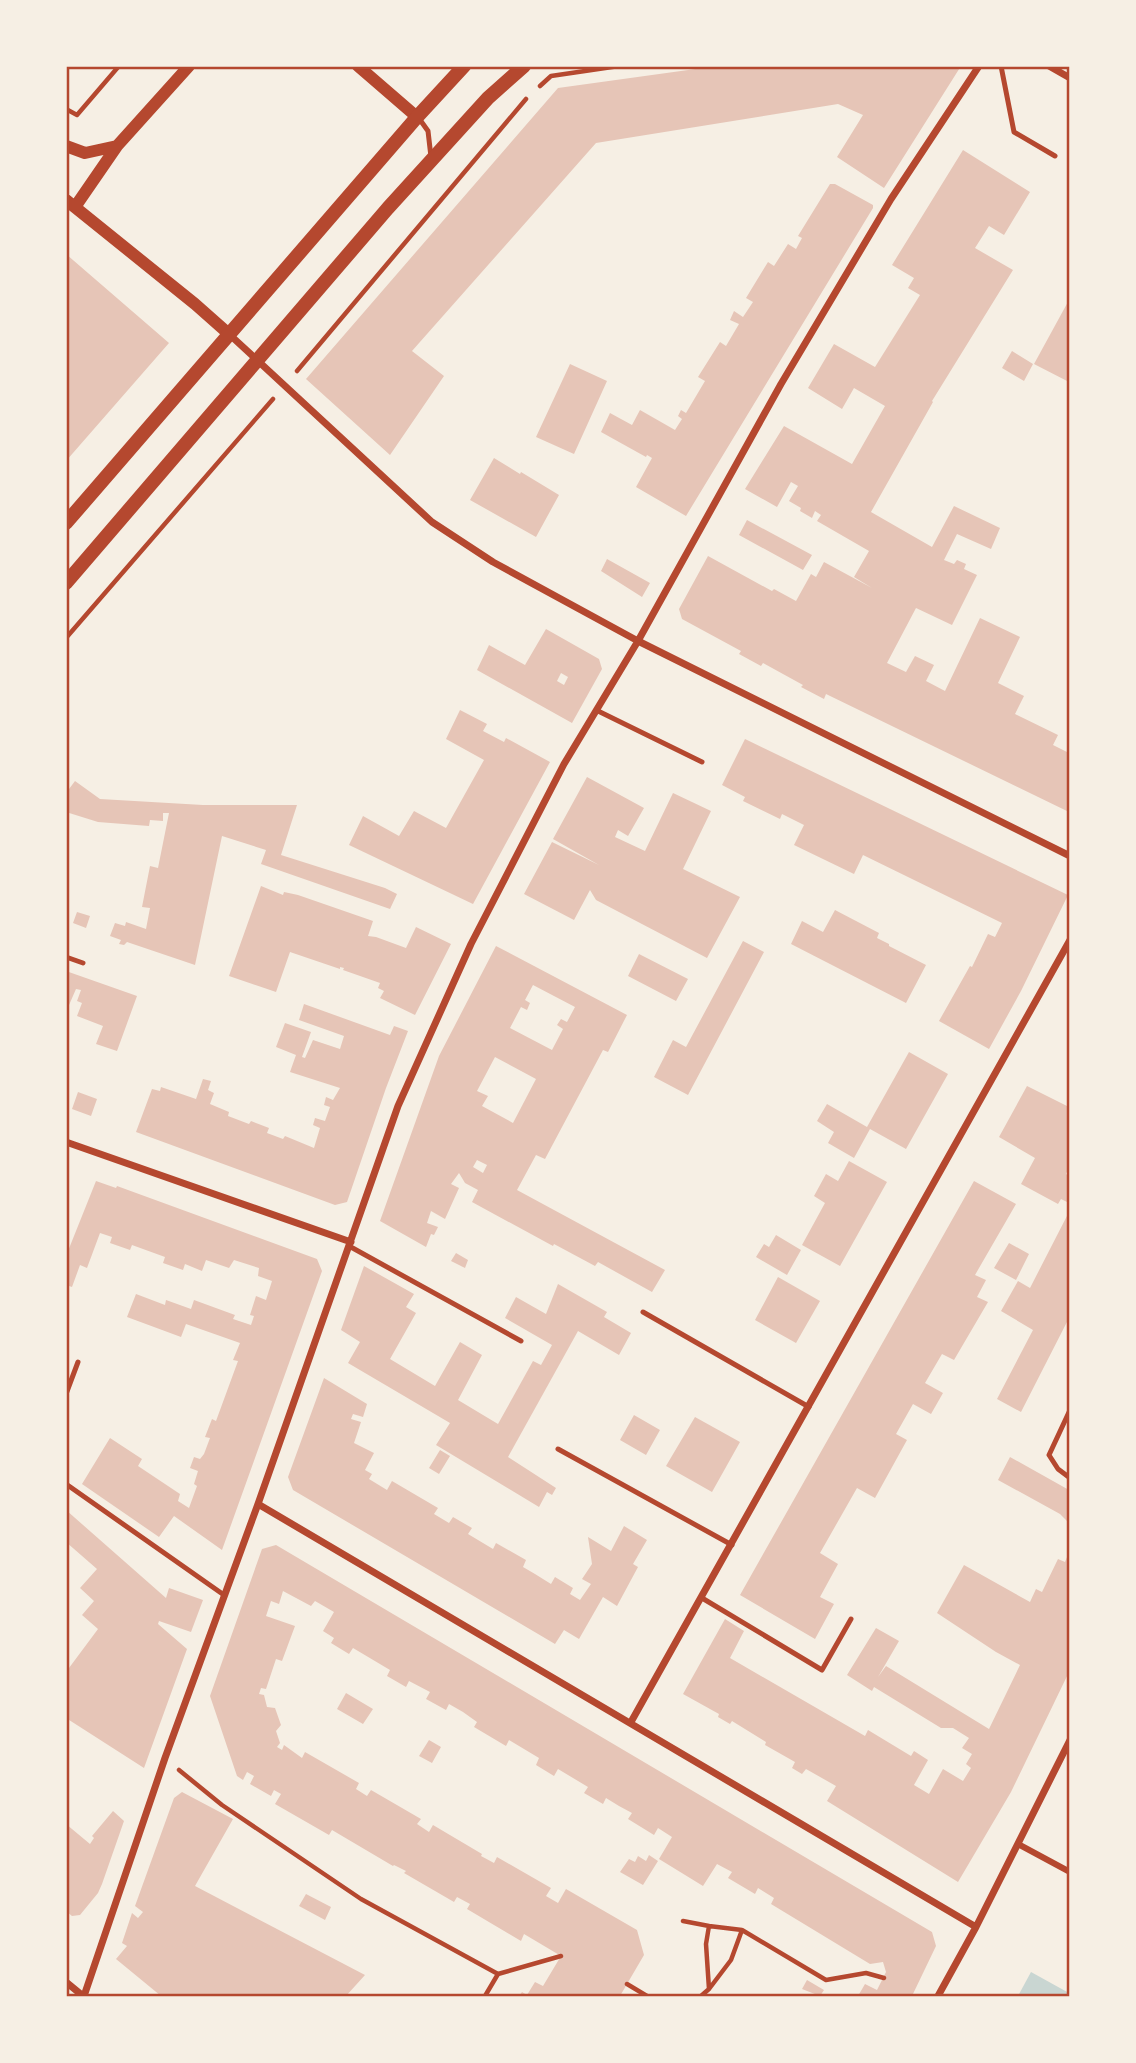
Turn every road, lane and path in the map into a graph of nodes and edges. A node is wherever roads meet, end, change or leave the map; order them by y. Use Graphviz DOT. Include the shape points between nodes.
graph roads {
  1 [pos="118,66"];
  2 [pos="189,66"];
  3 [pos="358,66"];
  4 [pos="464,66"];
  5 [pos="524,66"];
  6 [pos="619,66"];
  7 [pos="979,66"];
  8 [pos="1001,66"];
  9 [pos="1049,66"];
  10 [pos="1069,78"];
  11 [pos="66,110"];
  12 [pos="77,115"];
  13 [pos="417,117"];
  14 [pos="72,120"];
  15 [pos="66,146"];
  16 [pos="117,146"];
  17 [pos="1055,156"];
  18 [pos="432,160"];
  19 [pos="71,203"];
  20 [pos="230,335"];
  21 [pos="259,360"];
  22 [pos="284,386"];
  23 [pos="66,523"];
  24 [pos="66,583"];
  25 [pos="66,638"];
  26 [pos="638,641"];
  27 [pos="596,710"];
  28 [pos="702,762"];
  29 [pos="1069,856"];
  30 [pos="1069,940"];
  31 [pos="66,957"];
  32 [pos="83,963"];
  33 [pos="66,1142"];
  34 [pos="350,1244"];
  35 [pos="643,1312"];
  36 [pos="520,1341"];
  37 [pos="78,1362"];
  38 [pos="66,1394"];
  39 [pos="809,1407"];
  40 [pos="1069,1410"];
  41 [pos="558,1449"];
  42 [pos="1069,1478"];
  43 [pos="66,1484"];
  44 [pos="258,1504"];
  45 [pos="732,1545"];
  46 [pos="224,1595"];
  47 [pos="702,1598"];
  48 [pos="851,1619"];
  49 [pos="631,1722"];
  50 [pos="1069,1740"];
  51 [pos="165,1758"];
  52 [pos="1018,1844"];
  53 [pos="1069,1872"];
  54 [pos="683,1921"];
  55 [pos="709,1926"];
  56 [pos="976,1927"];
  57 [pos="742,1930"];
  58 [pos="561,1956"];
  59 [pos="498,1974"];
  60 [pos="884,1978"];
  61 [pos="66,1982"];
  62 [pos="627,1984"];
  63 [pos="709,1989"];
  64 [pos="84,1997"];
  65 [pos="485,1997"];
  66 [pos="648,1997"];
  67 [pos="701,1997"];
  68 [pos="938,1997"];
  1 -- 12 [label="path"];
  2 -- 16 [label="street"];
  3 -- 13 [label="street"];
  4 -- 13 [label="main road"];
  5 -- 18 [label="main road"];
  6 -- 22 [label="path" via="551,76 524,100"];
  7 -- 26 [label="street" via="891,199 794,361"];
  8 -- 17 [label="lane" via="1014,132"];
  9 -- 10 [label="street"];
  11 -- 12 [label="path"];
  12 -- 14 [label="path"];
  13 -- 18 [label="lane" via="428,131"];
  13 -- 20 [label="main road"];
  15 -- 16 [label="street" via="85,153"];
  16 -- 19 [label="street"];
  18 -- 21 [label="main road"];
  19 -- 20 [label="street"];
  20 -- 21 [label="street"];
  20 -- 23 [label="main road"];
  21 -- 22 [label="street"];
  21 -- 24 [label="main road"];
  22 -- 25 [label="path"];
  22 -- 26 [label="street" via="432,522 493,562"];
  26 -- 27 [label="street"];
  26 -- 29 [label="street"];
  27 -- 28 [label="lane"];
  27 -- 34 [label="street" via="471,944 398,1106"];
  30 -- 39 [label="street"];
  31 -- 32 [label="lane"];
  33 -- 34 [label="street"];
  34 -- 36 [label="lane"];
  34 -- 44 [label="street"];
  35 -- 39 [label="lane"];
  37 -- 38 [label="lane"];
  39 -- 45 [label="street"];
  40 -- 42 [label="lane" via="1049,1455"];
  41 -- 45 [label="lane"];
  43 -- 46 [label="lane"];
  44 -- 46 [label="street"];
  44 -- 49 [label="street"];
  45 -- 47 [label="street"];
  46 -- 51 [label="street"];
  47 -- 48 [label="lane" via="822,1670"];
  47 -- 49 [label="street"];
  49 -- 56 [label="street"];
  50 -- 52 [label="street"];
  51 -- 59 [label="path" via="222,1805 361,1899"];
  51 -- 64 [label="street"];
  52 -- 53 [label="street"];
  52 -- 56 [label="street"];
  54 -- 55 [label="path"];
  55 -- 57 [label="path"];
  55 -- 63 [label="path"];
  56 -- 68 [label="street"];
  57 -- 60 [label="path" via="826,1980 866,1973"];
  57 -- 63 [label="path" via="731,1960"];
  58 -- 59 [label="path"];
  59 -- 65 [label="path"];
  61 -- 64 [label="street"];
  62 -- 66 [label="path"];
  63 -- 67 [label="path"];
}
